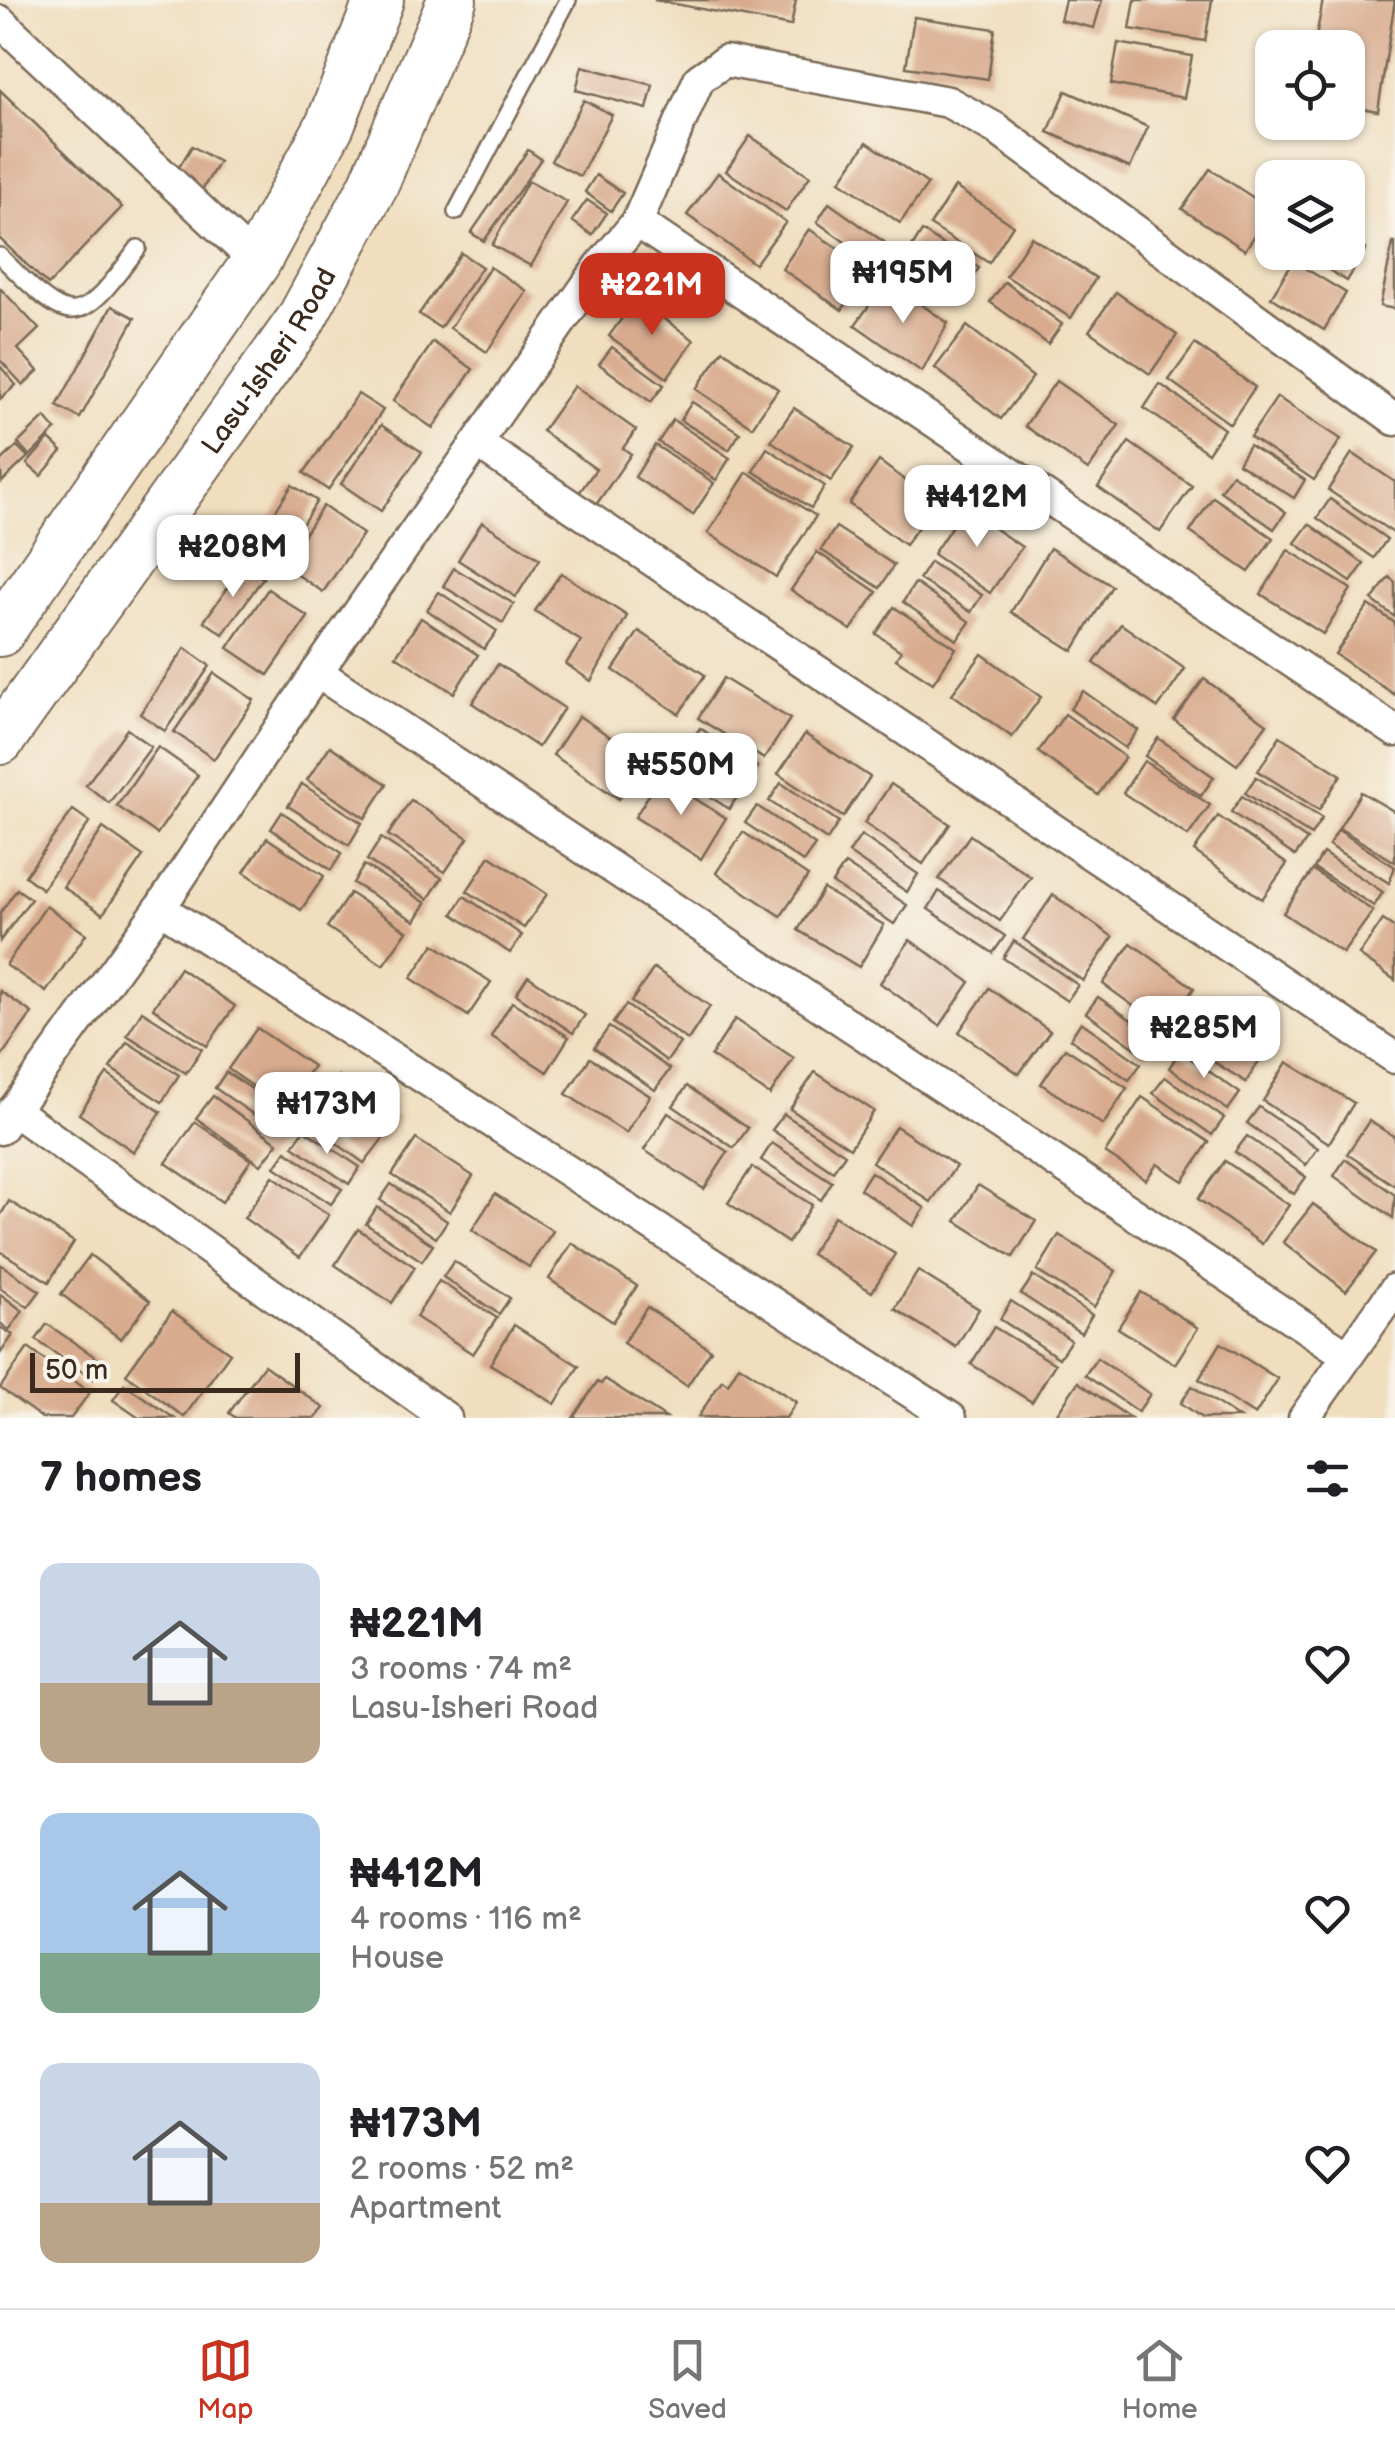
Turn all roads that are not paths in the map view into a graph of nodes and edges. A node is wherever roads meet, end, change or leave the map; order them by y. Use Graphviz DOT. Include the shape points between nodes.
graph roads {
  1 [pos="379,0"];
  2 [pos="452,0"];
  3 [pos="568,0"];
  4 [pos="0,21"];
  5 [pos="456,212"];
  6 [pos="637,222"];
  7 [pos="138,248"];
  8 [pos="0,256"];
  9 [pos="256,262"];
  10 [pos="1395,420"];
  11 [pos="477,443"];
  12 [pos="0,632"];
  13 [pos="317,672"];
  14 [pos="1395,731"];
  15 [pos="0,740"];
  16 [pos="160,908"];
  17 [pos="1395,1058"];
  18 [pos="7,1120"];
  19 [pos="1395,1289"];
  20 [pos="1347,1355"];
  21 [pos="446,1418"];
  22 [pos="950,1418"];
  23 [pos="1304,1418"];
  1 -- 9 [label="main road" via="330,126"];
  2 -- 15 [label="main road, Lasu-Isheri Road" via="374,186 300,321"];
  3 -- 5 [label="lane"];
  4 -- 9 [label="street"];
  6 -- 10 [label="street" via="699,79 724,61 948,102 995,128"];
  6 -- 11 [label="street"];
  6 -- 14 [label="street"];
  7 -- 8 [label="lane" via="97,303 77,311 57,307"];
  9 -- 12 [label="main road"];
  11 -- 13 [label="street"];
  11 -- 17 [label="street"];
  13 -- 16 [label="street"];
  13 -- 20 [label="street"];
  16 -- 18 [label="street"];
  16 -- 22 [label="street"];
  18 -- 21 [label="street"];
  19 -- 20 [label="street"];
  20 -- 23 [label="street"];
}
